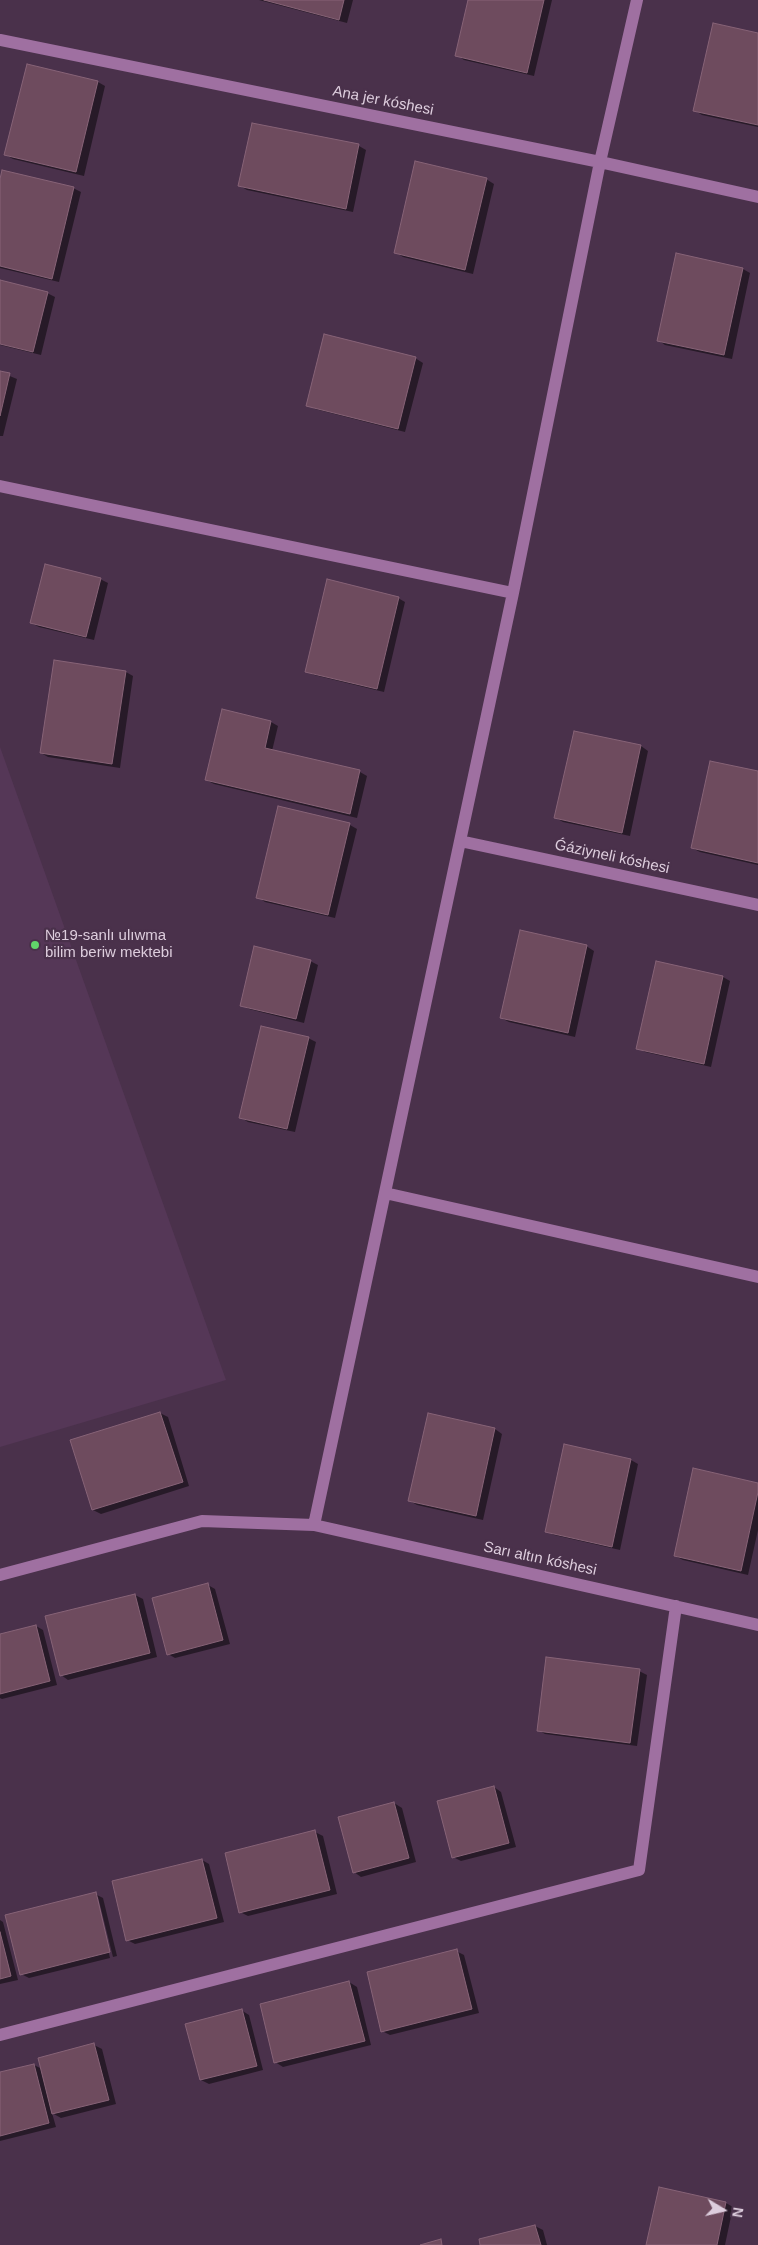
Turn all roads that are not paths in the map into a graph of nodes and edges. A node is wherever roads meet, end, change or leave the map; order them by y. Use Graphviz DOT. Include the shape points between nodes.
graph roads {
  1 [pos="637,0"];
  2 [pos="0,40"];
  3 [pos="600,162"];
  4 [pos="758,196"];
  5 [pos="0,486"];
  6 [pos="513,593"];
  7 [pos="460,841"];
  8 [pos="758,905"];
  9 [pos="385,1193"];
  10 [pos="758,1277"];
  11 [pos="314,1526"];
  12 [pos="0,1575"];
  13 [pos="676,1606"];
  14 [pos="758,1625"];
  15 [pos="0,2035"];
  1 -- 3 [label="street"];
  2 -- 3 [label="street, Ana jer kóshesi"];
  3 -- 4 [label="street, Ana jer kóshesi"];
  3 -- 6 [label="street"];
  5 -- 6 [label="street"];
  6 -- 7 [label="street"];
  7 -- 8 [label="street, Ǵáziyneli kóshesi"];
  7 -- 9 [label="street"];
  9 -- 10 [label="street"];
  9 -- 11 [label="street"];
  11 -- 12 [label="street, Sarı altın kóshesi" via="202,1521"];
  11 -- 13 [label="street, Sarı altın kóshesi"];
  13 -- 14 [label="street, Sarı altın kóshesi"];
  13 -- 15 [label="street" via="639,1870"];
}
